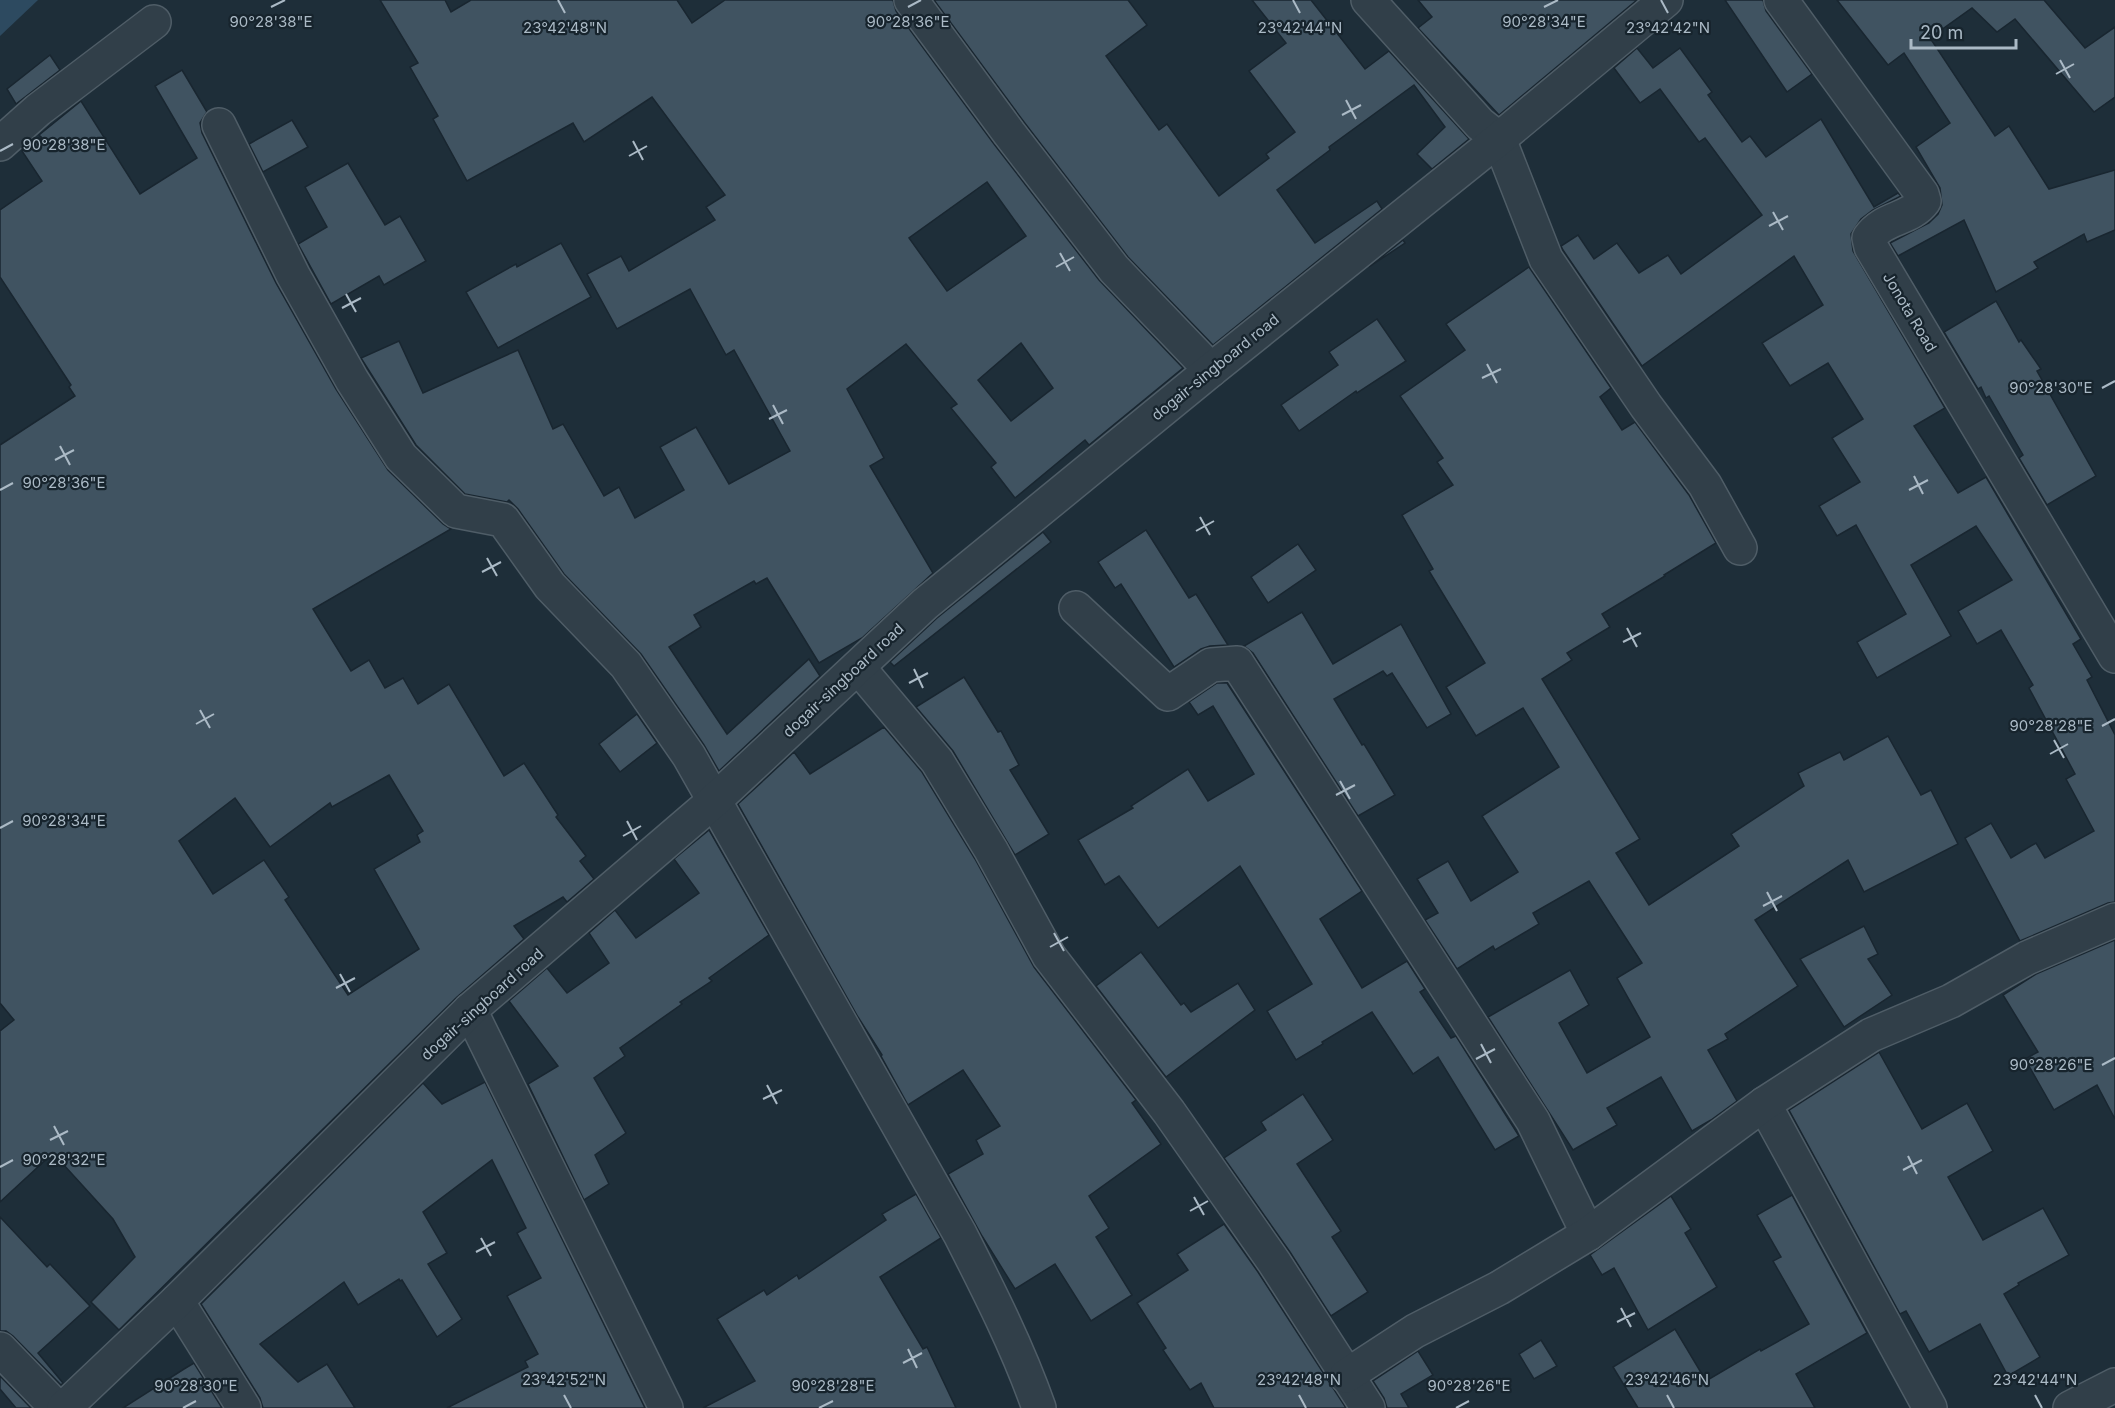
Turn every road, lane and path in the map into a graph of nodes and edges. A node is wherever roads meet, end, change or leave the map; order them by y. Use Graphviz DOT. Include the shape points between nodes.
graph roads {
  1 [pos="911,0"];
  2 [pos="1368,0"];
  3 [pos="1666,0"];
  4 [pos="1781,0"];
  5 [pos="154,22"];
  6 [pos="219,125"];
  7 [pos="1499,139"];
  8 [pos="0,144"];
  9 [pos="1211,370"];
  10 [pos="1740,548"];
  11 [pos="1076,608"];
  12 [pos="2115,656"];
  13 [pos="858,667"];
  14 [pos="715,800"];
  15 [pos="2115,920"];
  16 [pos="470,1010"];
  17 [pos="1764,1104"];
  18 [pos="1588,1234"];
  19 [pos="177,1301"];
  20 [pos="0,1349"];
  21 [pos="1346,1376"];
  22 [pos="2115,1385"];
  23 [pos="57,1408"];
  24 [pos="64,1408"];
  25 [pos="244,1408"];
  26 [pos="666,1408"];
  27 [pos="1039,1408"];
  28 [pos="1368,1408"];
  29 [pos="1930,1408"];
  30 [pos="2070,1408"];
  1 -- 9 [label="street" via="1114,269"];
  2 -- 7 [label="street" via="1480,124"];
  3 -- 7 [label="street, dogair-singboard road"];
  4 -- 12 [label="street, Jonota Road" via="1922,194 1924,201 1919,208 1875,228 1869,238 1871,247"];
  5 -- 8 [label="street" via="38,110"];
  6 -- 14 [label="street" via="293,275 401,457 456,511 503,520 550,586 626,665"];
  7 -- 9 [label="street, dogair-singboard road"];
  7 -- 10 [label="street" via="1546,259 1705,485"];
  9 -- 13 [label="street, dogair-singboard road" via="925,603"];
  11 -- 18 [label="street" via="1168,694 1211,665 1237,663 1533,1121"];
  13 -- 14 [label="street, dogair-singboard road"];
  13 -- 21 [label="street" via="937,761 1049,956 1169,1112 1274,1262"];
  14 -- 16 [label="street, dogair-singboard road"];
  14 -- 27 [label="street" via="960,1234"];
  15 -- 17 [label="street" via="2027,958 1951,1001 1871,1035"];
  16 -- 19 [label="street, dogair-singboard road"];
  16 -- 26 [label="street"];
  17 -- 18 [label="street"];
  17 -- 29 [label="street"];
  18 -- 21 [label="street" via="1498,1288 1415,1331"];
  19 -- 24 [label="street, dogair-singboard road"];
  19 -- 25 [label="street"];
  20 -- 23 [label="street"];
  21 -- 28 [label="street"];
  22 -- 30 [label="street"];
}
